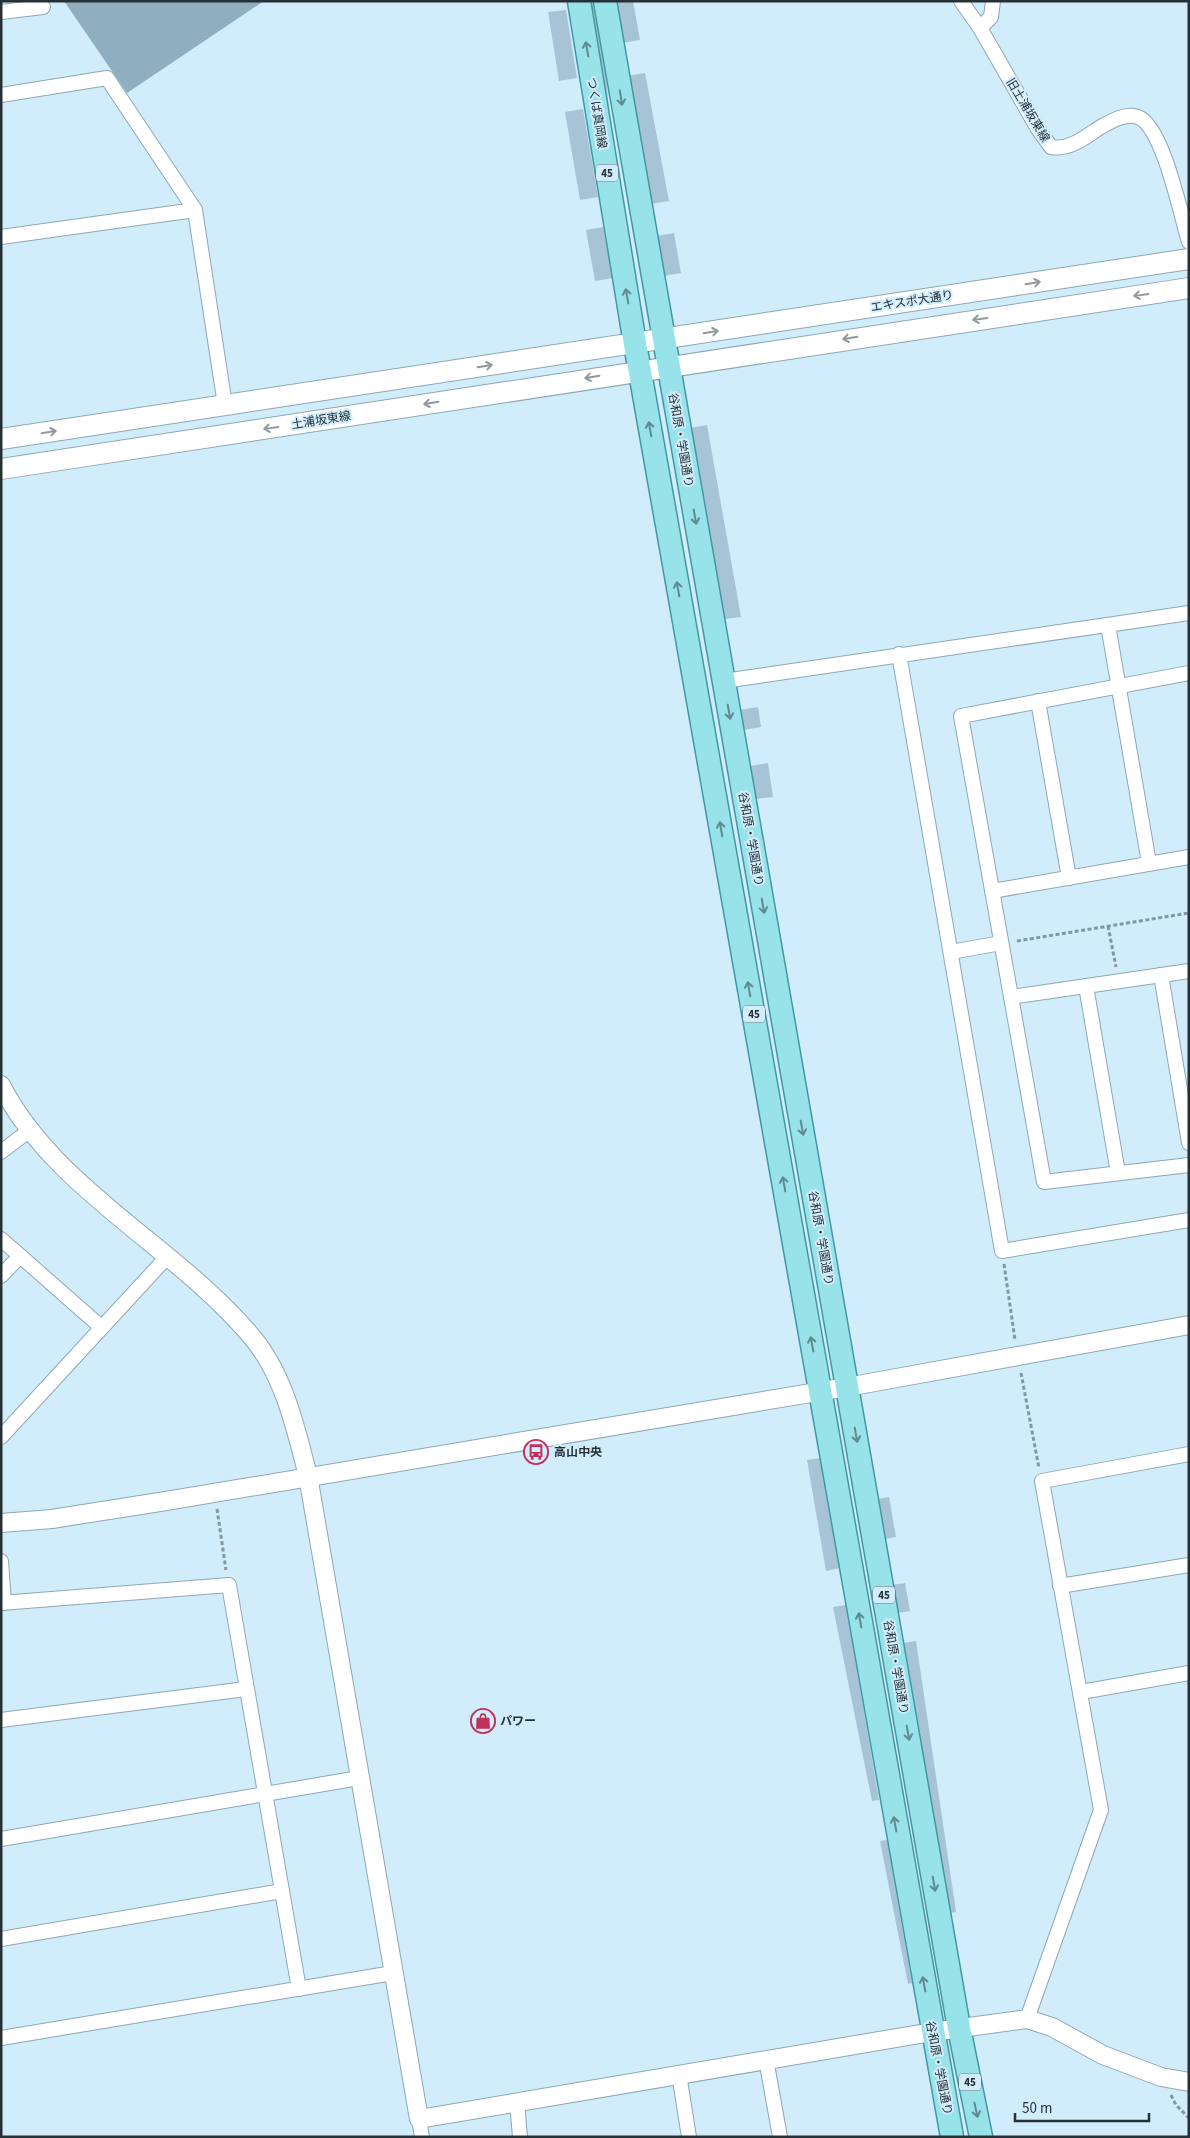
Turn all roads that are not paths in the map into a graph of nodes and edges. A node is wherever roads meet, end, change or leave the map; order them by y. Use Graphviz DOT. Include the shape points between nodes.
graph roads {
  1 [pos="578,1"];
  2 [pos="605,1"];
  3 [pos="961,1"];
  4 [pos="993,1"];
  5 [pos="43,6"];
  6 [pos="1,12"];
  7 [pos="980,28"];
  8 [pos="1,95"];
  9 [pos="195,210"];
  10 [pos="1,237"];
  11 [pos="1189,242"];
  12 [pos="1189,260"];
  13 [pos="1189,288"];
  14 [pos="663,339"];
  15 [pos="635,344"];
  16 [pos="668,366"];
  17 [pos="640,370"];
  18 [pos="225,405"];
  19 [pos="1,439"];
  20 [pos="1,469"];
  21 [pos="1189,613"];
  22 [pos="1108,625"];
  23 [pos="899,654"];
  24 [pos="1189,673"];
  25 [pos="724,681"];
  26 [pos="1120,686"];
  27 [pos="1038,702"];
  28 [pos="1189,857"];
  29 [pos="1149,864"];
  30 [pos="1069,878"];
  31 [pos="992,891"];
  32 [pos="1002,943"];
  33 [pos="951,952"];
  34 [pos="1189,971"];
  35 [pos="1161,975"];
  36 [pos="1086,986"];
  37 [pos="1011,997"];
  38 [pos="1,1085"];
  39 [pos="30,1130"];
  40 [pos="1189,1143"];
  41 [pos="1,1152"];
  42 [pos="1189,1165"];
  43 [pos="1118,1173"];
  44 [pos="1189,1220"];
  45 [pos="1,1239"];
  46 [pos="20,1256"];
  47 [pos="167,1257"];
  48 [pos="1,1276"];
  49 [pos="1189,1325"];
  50 [pos="101,1327"];
  51 [pos="847,1387"];
  52 [pos="820,1392"];
  53 [pos="1,1436"];
  54 [pos="1189,1454"];
  55 [pos="308,1476"];
  56 [pos="1,1523"];
  57 [pos="1,1561"];
  58 [pos="1189,1565"];
  59 [pos="1060,1586"];
  60 [pos="3,1603"];
  61 [pos="1189,1674"];
  62 [pos="246,1689"];
  63 [pos="1080,1692"];
  64 [pos="1,1720"];
  65 [pos="359,1778"];
  66 [pos="265,1794"];
  67 [pos="1,1839"];
  68 [pos="282,1891"];
  69 [pos="1,1939"];
  70 [pos="393,1973"];
  71 [pos="299,1989"];
  72 [pos="1027,2018"];
  73 [pos="959,2028"];
  74 [pos="932,2032"];
  75 [pos="1,2038"];
  76 [pos="766,2059"];
  77 [pos="679,2074"];
  78 [pos="1189,2082"];
  79 [pos="517,2102"];
  80 [pos="419,2119"];
  81 [pos="422,2137"];
  82 [pos="520,2137"];
  83 [pos="689,2137"];
  84 [pos="780,2137"];
  85 [pos="952,2137"];
  86 [pos="981,2137"];
  15 -- 1 [label="main road, つくば真岡線 / 45, one-way"];
  2 -- 14 [label="main road, 45, one-way"];
  3 -- 7 [label="street, 旧土浦坂東線"];
  4 -- 7 [label="street" via="991,17"];
  5 -- 6 [label="street"];
  7 -- 11 [label="street, 旧土浦坂東線" via="1051,148 1070,146 1124,116 1138,116 1150,125 1163,152"];
  8 -- 9 [label="street" via="107,78"];
  9 -- 10 [label="street"];
  9 -- 18 [label="street"];
  14 -- 12 [label="main road, エキスポ大通り, one-way"];
  13 -- 16 [label="main road, one-way"];
  14 -- 15 [label="main road, エキスポ大通り"];
  14 -- 16 [label="main road, 谷和原・学園通り / 45"];
  15 -- 17 [label="main road, 谷和原・学園通り / 45"];
  18 -- 15 [label="main road, one-way"];
  16 -- 17 [label="main road"];
  16 -- 25 [label="main road, 谷和原・学園通り / 45, one-way"];
  17 -- 20 [label="main road, 土浦坂東線, one-way"];
  52 -- 17 [label="main road, 谷和原・学園通り / 45, one-way"];
  19 -- 18 [label="main road, one-way"];
  21 -- 22 [label="street"];
  22 -- 23 [label="street"];
  22 -- 26 [label="street"];
  23 -- 25 [label="street"];
  23 -- 33 [label="street"];
  24 -- 26 [label="street"];
  25 -- 51 [label="main road, 谷和原・学園通り / 45, one-way"];
  26 -- 27 [label="street"];
  26 -- 29 [label="street"];
  27 -- 30 [label="street"];
  27 -- 31 [label="street" via="961,716"];
  28 -- 29 [label="street"];
  29 -- 30 [label="street"];
  30 -- 31 [label="street"];
  31 -- 32 [label="street"];
  32 -- 33 [label="street"];
  32 -- 37 [label="street"];
  33 -- 44 [label="street" via="1002,1251"];
  34 -- 35 [label="street"];
  35 -- 36 [label="street"];
  35 -- 40 [label="street"];
  36 -- 37 [label="street"];
  36 -- 43 [label="street"];
  37 -- 43 [label="street" via="1044,1182"];
  38 -- 39 [label="street"];
  39 -- 41 [label="street"];
  39 -- 47 [label="street" via="64,1167"];
  42 -- 43 [label="street"];
  45 -- 46 [label="street"];
  46 -- 48 [label="street"];
  46 -- 50 [label="street"];
  47 -- 50 [label="street"];
  47 -- 55 [label="street" via="253,1338 283,1391"];
  49 -- 51 [label="street"];
  50 -- 53 [label="street"];
  51 -- 52 [label="street"];
  51 -- 73 [label="main road, 谷和原・学園通り / 45, one-way"];
  52 -- 55 [label="street"];
  74 -- 52 [label="main road, 谷和原・学園通り / 45, one-way"];
  54 -- 59 [label="street" via="1042,1480"];
  55 -- 56 [label="street" via="90,1513"];
  55 -- 65 [label="street"];
  57 -- 60 [label="street"];
  58 -- 59 [label="street"];
  59 -- 63 [label="street"];
  60 -- 62 [label="street" via="229,1585"];
  61 -- 63 [label="street"];
  62 -- 64 [label="street"];
  62 -- 66 [label="street"];
  63 -- 72 [label="street" via="1100,1810"];
  65 -- 66 [label="street"];
  65 -- 70 [label="street"];
  66 -- 67 [label="street"];
  66 -- 68 [label="street"];
  68 -- 69 [label="street"];
  68 -- 71 [label="street"];
  70 -- 71 [label="street"];
  70 -- 80 [label="street"];
  71 -- 75 [label="street"];
  72 -- 73 [label="street"];
  72 -- 78 [label="street" via="1052,2026 1103,2055 1161,2077"];
  73 -- 74 [label="street"];
  73 -- 86 [label="main road, 谷和原・学園通り / 45, one-way"];
  74 -- 76 [label="street"];
  74 -- 85 [label="main road, 谷和原・学園通り / 45"];
  76 -- 77 [label="street"];
  76 -- 84 [label="street"];
  77 -- 79 [label="street"];
  77 -- 83 [label="street"];
  79 -- 80 [label="street"];
  79 -- 82 [label="street"];
  80 -- 81 [label="street"];
}
